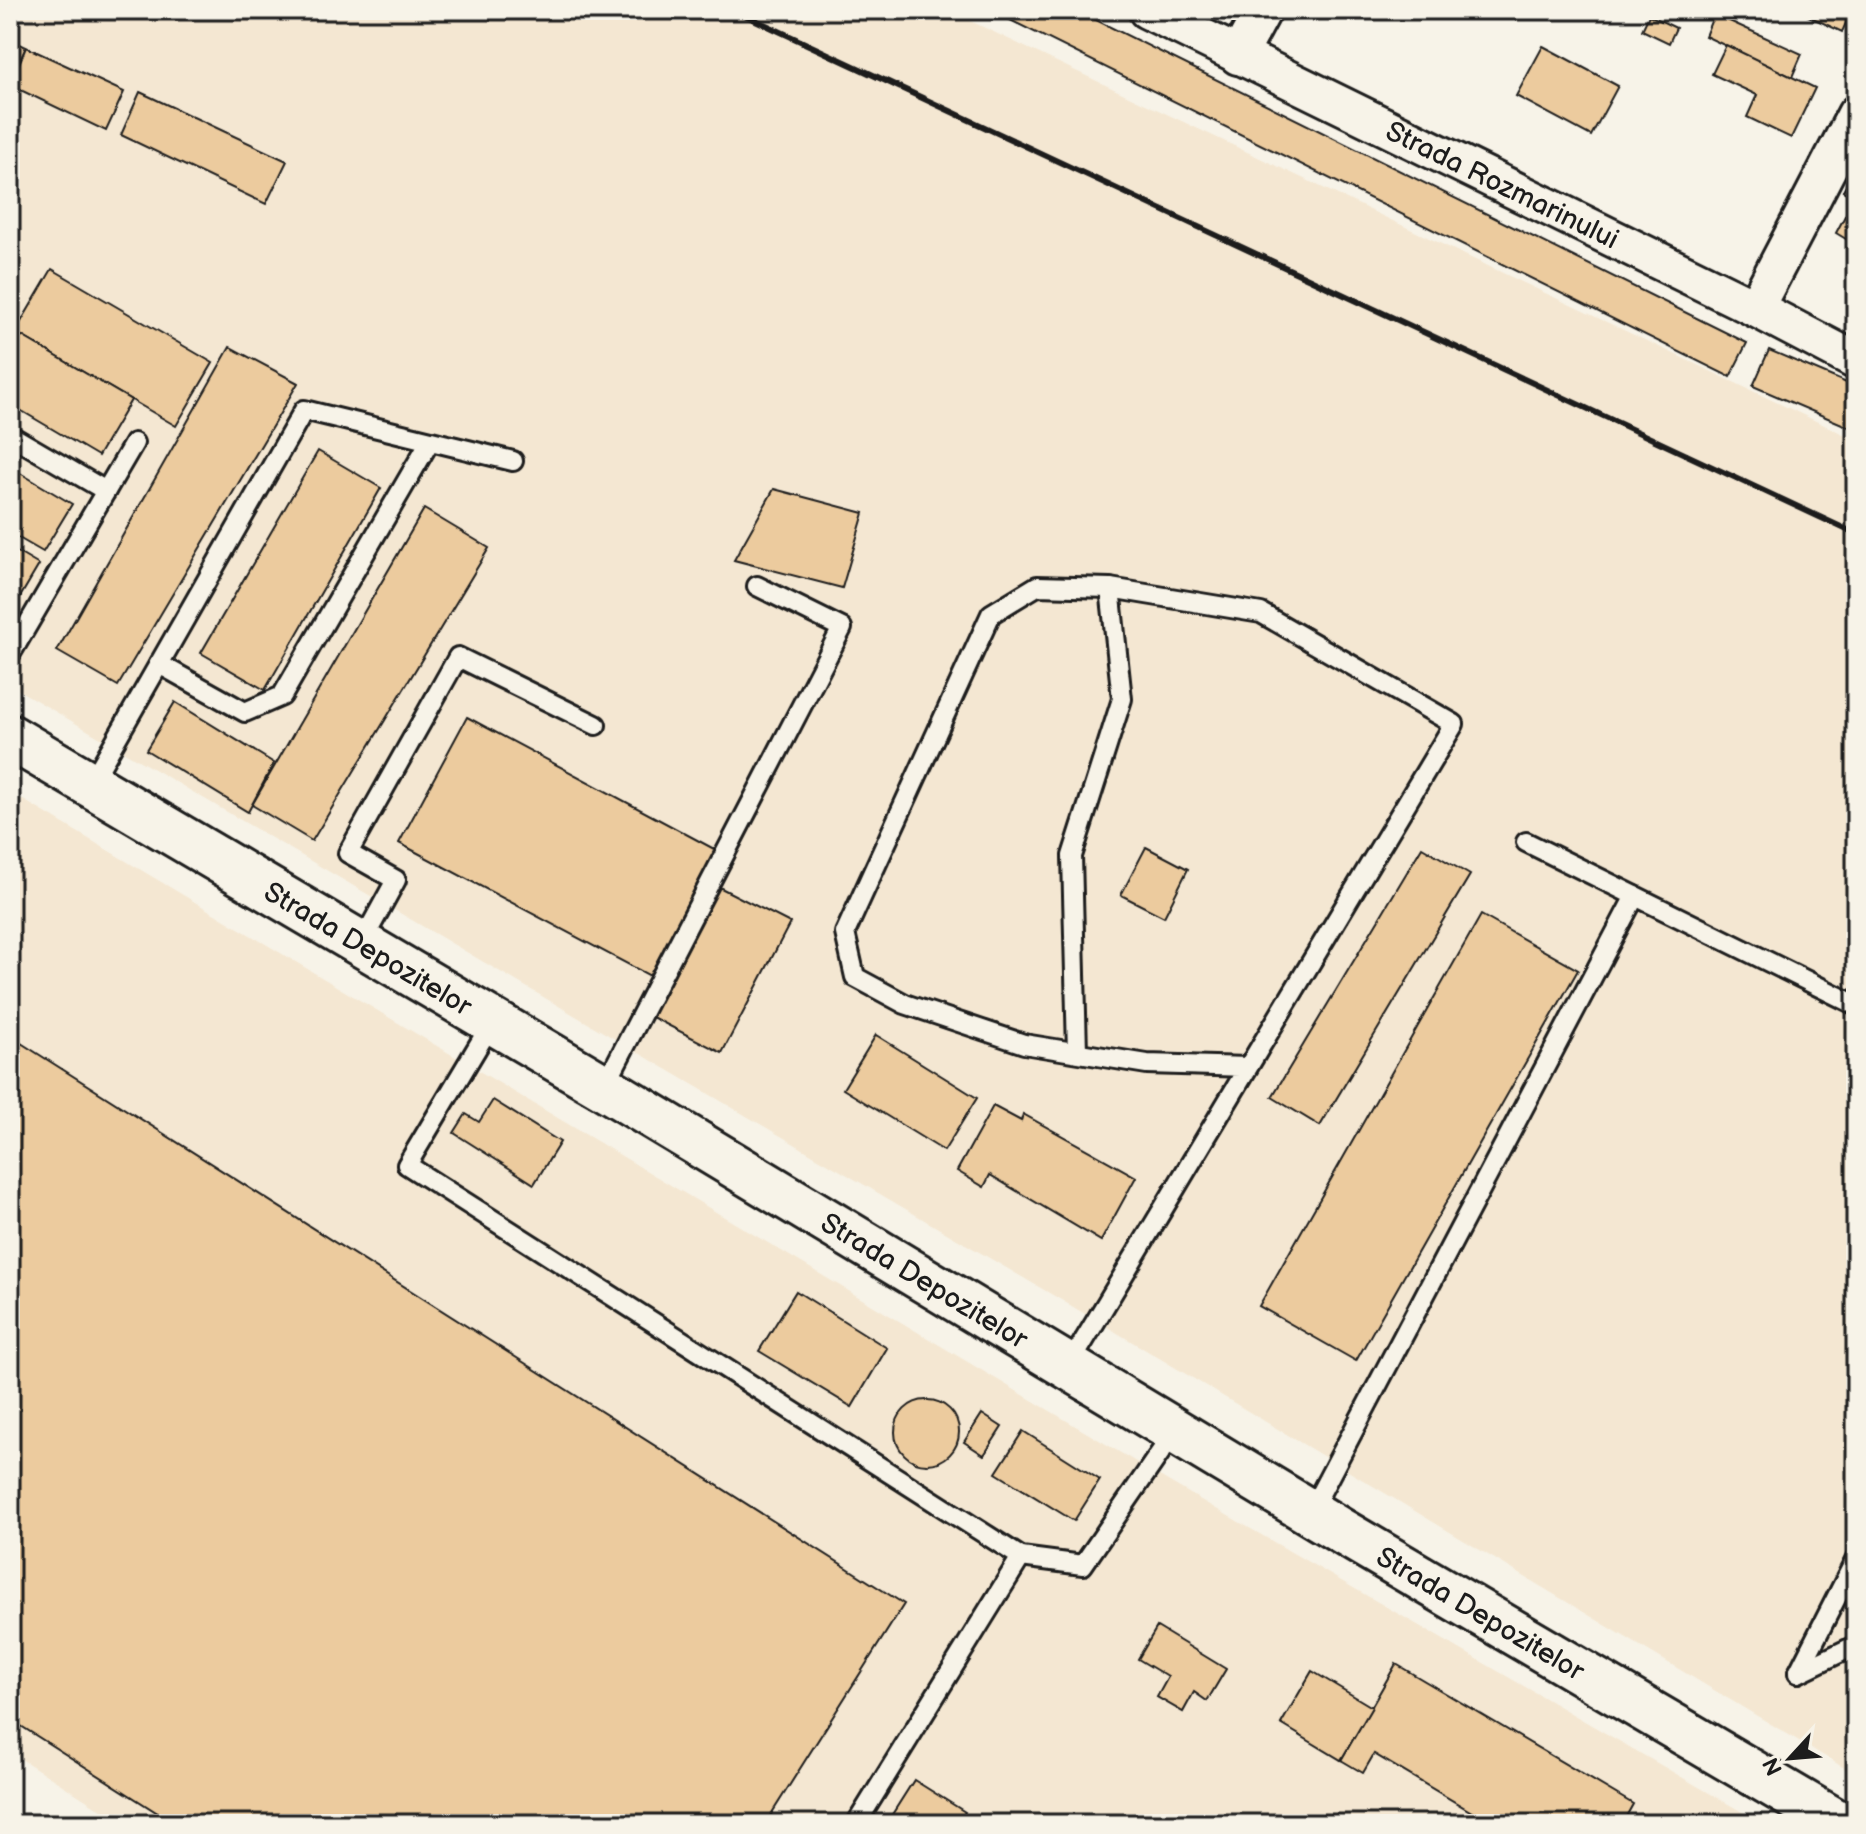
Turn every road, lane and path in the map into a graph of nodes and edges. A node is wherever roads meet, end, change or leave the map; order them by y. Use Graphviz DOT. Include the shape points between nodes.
graph roads {
  1 [pos="1147,10"];
  2 [pos="1263,10"];
  3 [pos="1238,56"];
  4 [pos="1856,114"];
  5 [pos="1755,308"];
  6 [pos="1856,361"];
  7 [pos="10,435"];
  8 [pos="430,441"];
  9 [pos="134,443"];
  10 [pos="513,461"];
  11 [pos="106,491"];
  12 [pos="757,586"];
  13 [pos="1110,588"];
  14 [pos="10,655"];
  15 [pos="159,664"];
  16 [pos="596,725"];
  17 [pos="10,737"];
  18 [pos="90,785"];
  19 [pos="1526,842"];
  20 [pos="1635,896"];
  21 [pos="361,944"];
  22 [pos="1856,1005"];
  23 [pos="493,1021"];
  24 [pos="1077,1052"];
  25 [pos="1248,1067"];
  26 [pos="604,1087"];
  27 [pos="1068,1367"];
  28 [pos="1175,1431"];
  29 [pos="1310,1513"];
  30 [pos="1021,1557"];
  31 [pos="1856,1559"];
  32 [pos="1856,1645"];
  33 [pos="856,1824"];
  34 [pos="1840,1824"];
  1 -- 3 [label="street, Strada Rozmarinului"];
  2 -- 3 [label="street"];
  3 -- 5 [label="street, Strada Rozmarinului"];
  4 -- 5 [label="street"];
  5 -- 6 [label="street, Strada Rozmarinului"];
  7 -- 11 [label="lane"];
  8 -- 10 [label="lane"];
  8 -- 15 [label="lane" via="304,410"];
  8 -- 15 [label="lane" via="282,696 245,712"];
  9 -- 11 [label="lane"];
  11 -- 14 [label="lane"];
  12 -- 26 [label="lane" via="842,628"];
  13 -- 24 [label="lane" via="1122,699 1072,856"];
  13 -- 24 [label="lane" via="1037,586 991,614 845,933 855,977 905,1004 1024,1044"];
  13 -- 25 [label="lane" via="1261,613 1454,724"];
  15 -- 18 [label="lane"];
  16 -- 21 [label="lane" via="458,657 348,853 396,880"];
  17 -- 18 [label="street, Strada Depozitelor"];
  18 -- 21 [label="street, Strada Depozitelor"];
  19 -- 20 [label="lane"];
  20 -- 22 [label="lane"];
  20 -- 29 [label="lane"];
  21 -- 23 [label="street, Strada Depozitelor"];
  23 -- 26 [label="street, Strada Depozitelor"];
  23 -- 30 [label="lane" via="407,1165"];
  24 -- 25 [label="lane" via="1147,1064"];
  25 -- 27 [label="lane"];
  26 -- 27 [label="street, Strada Depozitelor"];
  27 -- 28 [label="street, Strada Depozitelor"];
  28 -- 29 [label="street, Strada Depozitelor"];
  28 -- 30 [label="lane" via="1083,1565"];
  29 -- 34 [label="street, Strada Depozitelor"];
  30 -- 33 [label="lane"];
  31 -- 32 [label="lane" via="1798,1673"];
}
